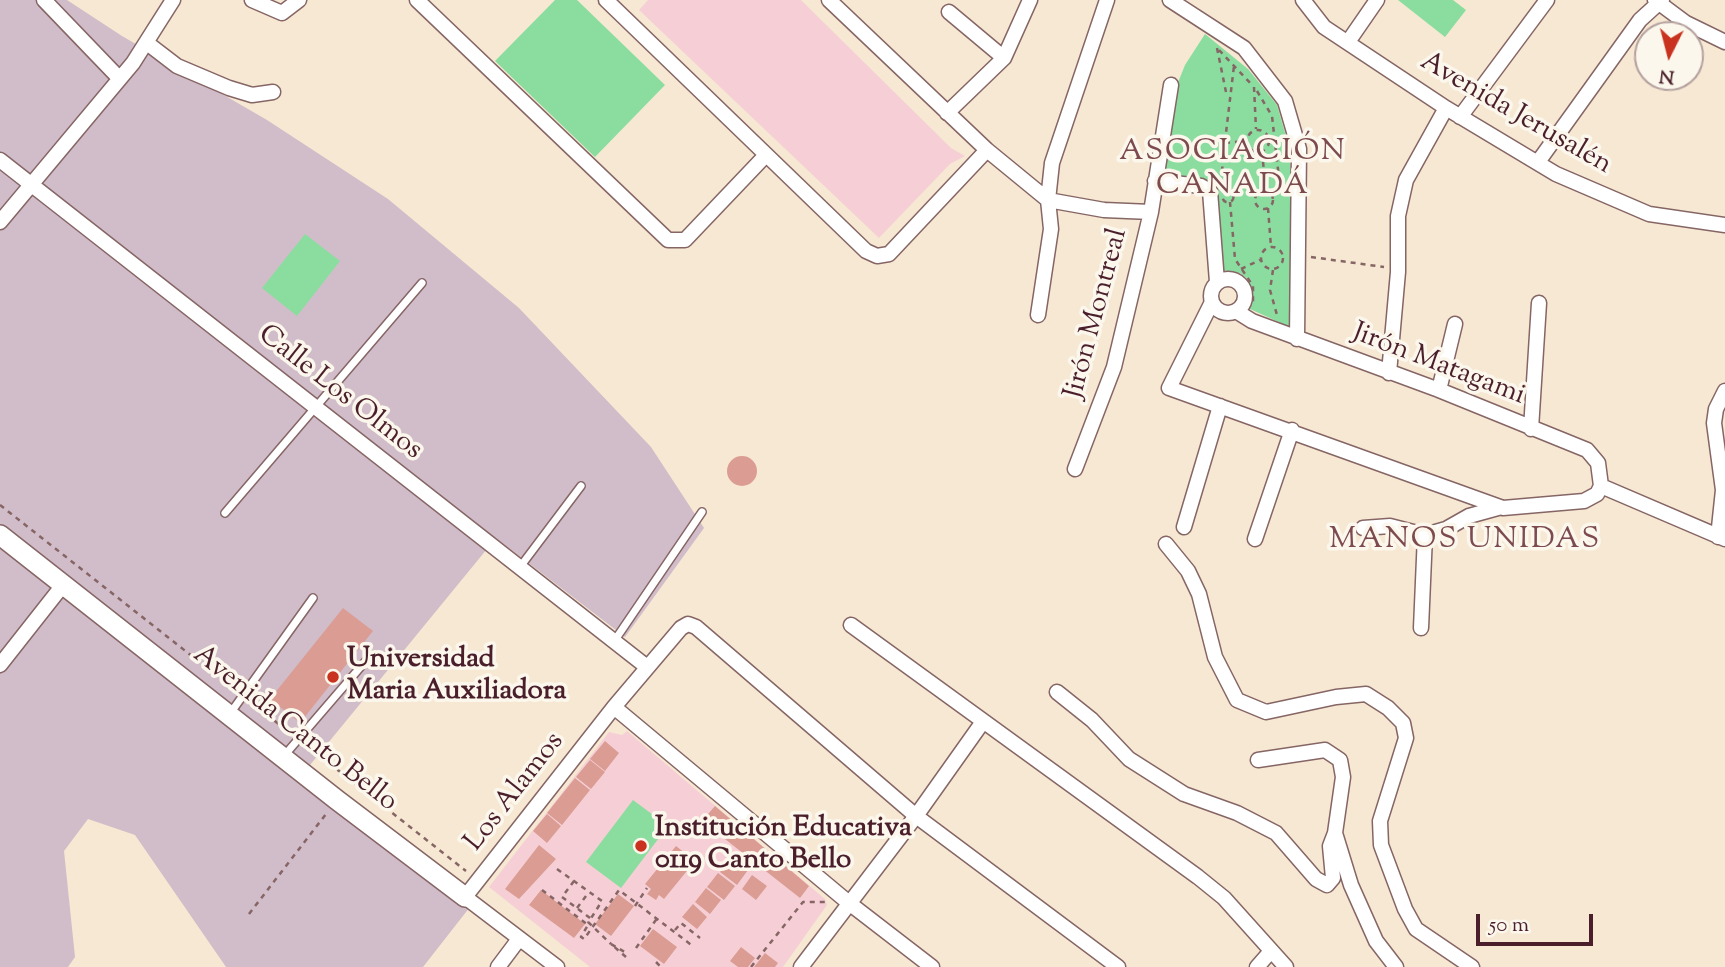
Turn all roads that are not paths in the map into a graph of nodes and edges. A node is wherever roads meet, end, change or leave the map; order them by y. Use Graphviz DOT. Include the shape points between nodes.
graph roads {
  1 [pos="44,0"];
  2 [pos="173,0"];
  3 [pos="252,0"];
  4 [pos="299,0"];
  5 [pos="417,0"];
  6 [pos="606,0"];
  7 [pos="829,0"];
  8 [pos="1031,0"];
  9 [pos="1107,0"];
  10 [pos="1170,0"];
  11 [pos="1303,0"];
  12 [pos="1377,0"];
  13 [pos="1547,0"];
  14 [pos="1659,1"];
  15 [pos="949,12"];
  16 [pos="1348,41"];
  17 [pos="1725,42"];
  18 [pos="147,43"];
  19 [pos="1004,58"];
  20 [pos="119,78"];
  21 [pos="1171,85"];
  22 [pos="273,92"];
  23 [pos="1446,108"];
  24 [pos="947,113"];
  25 [pos="1460,117"];
  26 [pos="987,150"];
  27 [pos="766,155"];
  28 [pos="0,160"];
  29 [pos="1538,162"];
  30 [pos="1154,181"];
  31 [pos="29,183"];
  32 [pos="1048,200"];
  33 [pos="1151,212"];
  34 [pos="0,222"];
  35 [pos="1725,225"];
  36 [pos="1217,282"];
  37 [pos="422,283"];
  38 [pos="1212,303"];
  39 [pos="1539,303"];
  40 [pos="1236,311"];
  41 [pos="1038,315"];
  42 [pos="1455,324"];
  43 [pos="1297,339"];
  44 [pos="1389,373"];
  45 [pos="1439,390"];
  46 [pos="1725,391"];
  47 [pos="1220,406"];
  48 [pos="317,408"];
  49 [pos="1531,429"];
  50 [pos="1292,430"];
  51 [pos="1075,469"];
  52 [pos="582,486"];
  53 [pos="1601,486"];
  54 [pos="1503,508"];
  55 [pos="702,512"];
  56 [pos="226,513"];
  57 [pos="1184,527"];
  58 [pos="1363,528"];
  59 [pos="0,535"];
  60 [pos="1425,535"];
  61 [pos="1721,538"];
  62 [pos="1255,539"];
  63 [pos="1166,544"];
  64 [pos="520,567"];
  65 [pos="63,584"];
  66 [pos="313,598"];
  67 [pos="851,625"];
  68 [pos="1421,628"];
  69 [pos="615,640"];
  70 [pos="370,656"];
  71 [pos="0,666"];
  72 [pos="647,667"];
  73 [pos="1057,692"];
  74 [pos="614,707"];
  75 [pos="229,715"];
  76 [pos="982,723"];
  77 [pos="283,758"];
  78 [pos="1258,760"];
  79 [pos="916,816"];
  80 [pos="1335,833"];
  81 [pos="465,897"];
  82 [pos="849,902"];
  83 [pos="519,939"];
  84 [pos="1271,951"];
  85 [pos="498,967"];
  86 [pos="557,967"];
  87 [pos="801,967"];
  88 [pos="932,967"];
  89 [pos="1118,967"];
  90 [pos="1257,967"];
  91 [pos="1286,967"];
  92 [pos="1396,967"];
  93 [pos="1472,967"];
  1 -- 20 [label="street"];
  2 -- 18 [label="street"];
  3 -- 4 [label="street" via="285,13"];
  5 -- 27 [label="street" via="668,240 685,240"];
  6 -- 27 [label="street"];
  7 -- 24 [label="street"];
  8 -- 19 [label="street"];
  9 -- 32 [label="street" via="1052,163"];
  10 -- 43 [label="street" via="1244,48 1285,101 1299,149"];
  11 -- 16 [label="street, Avenida Jerusalén" via="1324,27"];
  12 -- 16 [label="street"];
  13 -- 25 [label="street"];
  14 -- 17 [label="street" via="1686,23"];
  14 -- 29 [label="street" via="1640,20"];
  15 -- 19 [label="street"];
  16 -- 23 [label="street, Avenida Jerusalén"];
  18 -- 20 [label="street"];
  18 -- 22 [label="street" via="177,66 229,88 252,95"];
  19 -- 24 [label="street"];
  20 -- 31 [label="street"];
  21 -- 30 [label="street, Jirón Montreal"];
  23 -- 25 [label="street, Avenida Jerusalén"];
  23 -- 44 [label="street" via="1406,180 1398,216"];
  24 -- 26 [label="street"];
  25 -- 29 [label="street, Avenida Jerusalén"];
  26 -- 27 [label="street" via="889,254 877,256 866,251"];
  26 -- 32 [label="street"];
  28 -- 31 [label="street, Calle Los Olmos"];
  29 -- 35 [label="street, Avenida Jerusalén" via="1578,185 1649,214"];
  30 -- 33 [label="street, Jirón Montreal"];
  30 -- 36 [label="street" via="1207,187"];
  31 -- 34 [label="street"];
  31 -- 48 [label="street, Calle Los Olmos"];
  32 -- 33 [label="street"];
  32 -- 41 [label="street" via="1051,229"];
  33 -- 51 [label="street, Jirón Montreal" via="1114,367"];
  36 -- 38 [label="street" via="1211,291"];
  36 -- 40 [label="street" via="1231,278 1243,288 1243,303"];
  37 -- 48 [label="lane"];
  38 -- 40 [label="street" via="1225,313"];
  38 -- 47 [label="street" via="1170,388"];
  39 -- 49 [label="street"];
  40 -- 43 [label="street, Jirón Matagami"];
  42 -- 45 [label="street"];
  43 -- 44 [label="street, Jirón Matagami"];
  44 -- 45 [label="street, Jirón Matagami"];
  45 -- 49 [label="street, Jirón Matagami"];
  46 -- 61 [label="street" via="1714,423 1723,490"];
  47 -- 50 [label="street"];
  47 -- 57 [label="street"];
  48 -- 56 [label="lane"];
  48 -- 64 [label="street, Calle Los Olmos"];
  49 -- 53 [label="street, Jirón Matagami" via="1587,450 1598,463"];
  50 -- 54 [label="street"];
  50 -- 62 [label="street"];
  52 -- 64 [label="lane"];
  53 -- 54 [label="street" via="1584,501"];
  53 -- 61 [label="street"];
  54 -- 60 [label="street" via="1486,510"];
  55 -- 69 [label="lane"];
  58 -- 60 [label="street" via="1390,526"];
  59 -- 65 [label="street, Avenida Canto Bello"];
  60 -- 68 [label="street"];
  63 -- 93 [label="street" via="1199,594 1215,657 1237,700 1266,712 1366,694 1402,723 1406,738 1380,821 1381,845 1416,929"];
  64 -- 69 [label="street, Calle Los Olmos"];
  65 -- 71 [label="street"];
  65 -- 75 [label="street, Avenida Canto Bello"];
  66 -- 75 [label="lane"];
  67 -- 76 [label="street"];
  69 -- 72 [label="street, Calle Los Olmos"];
  70 -- 77 [label="lane"];
  72 -- 74 [label="street, Los Alamos"];
  72 -- 79 [label="street, Los Alamos" via="688,624 696,627"];
  73 -- 80 [label="street" via="1092,719 1129,759 1184,794 1276,833 1316,879 1327,885 1333,878 1329,846"];
  74 -- 81 [label="street, Los Alamos"];
  74 -- 82 [label="street"];
  75 -- 77 [label="street, Avenida Canto Bello"];
  76 -- 79 [label="street"];
  76 -- 84 [label="street" via="1207,884"];
  77 -- 81 [label="street, Avenida Canto Bello"];
  78 -- 80 [label="street" via="1325,750 1334,753 1343,778"];
  79 -- 82 [label="street"];
  79 -- 89 [label="street"];
  80 -- 92 [label="street" via="1351,885 1377,941"];
  81 -- 83 [label="street, Avenida Canto Bello"];
  82 -- 87 [label="street"];
  82 -- 88 [label="street"];
  83 -- 85 [label="street"];
  83 -- 86 [label="street, Avenida Canto Bello"];
  84 -- 90 [label="street"];
  84 -- 91 [label="street"];
}
